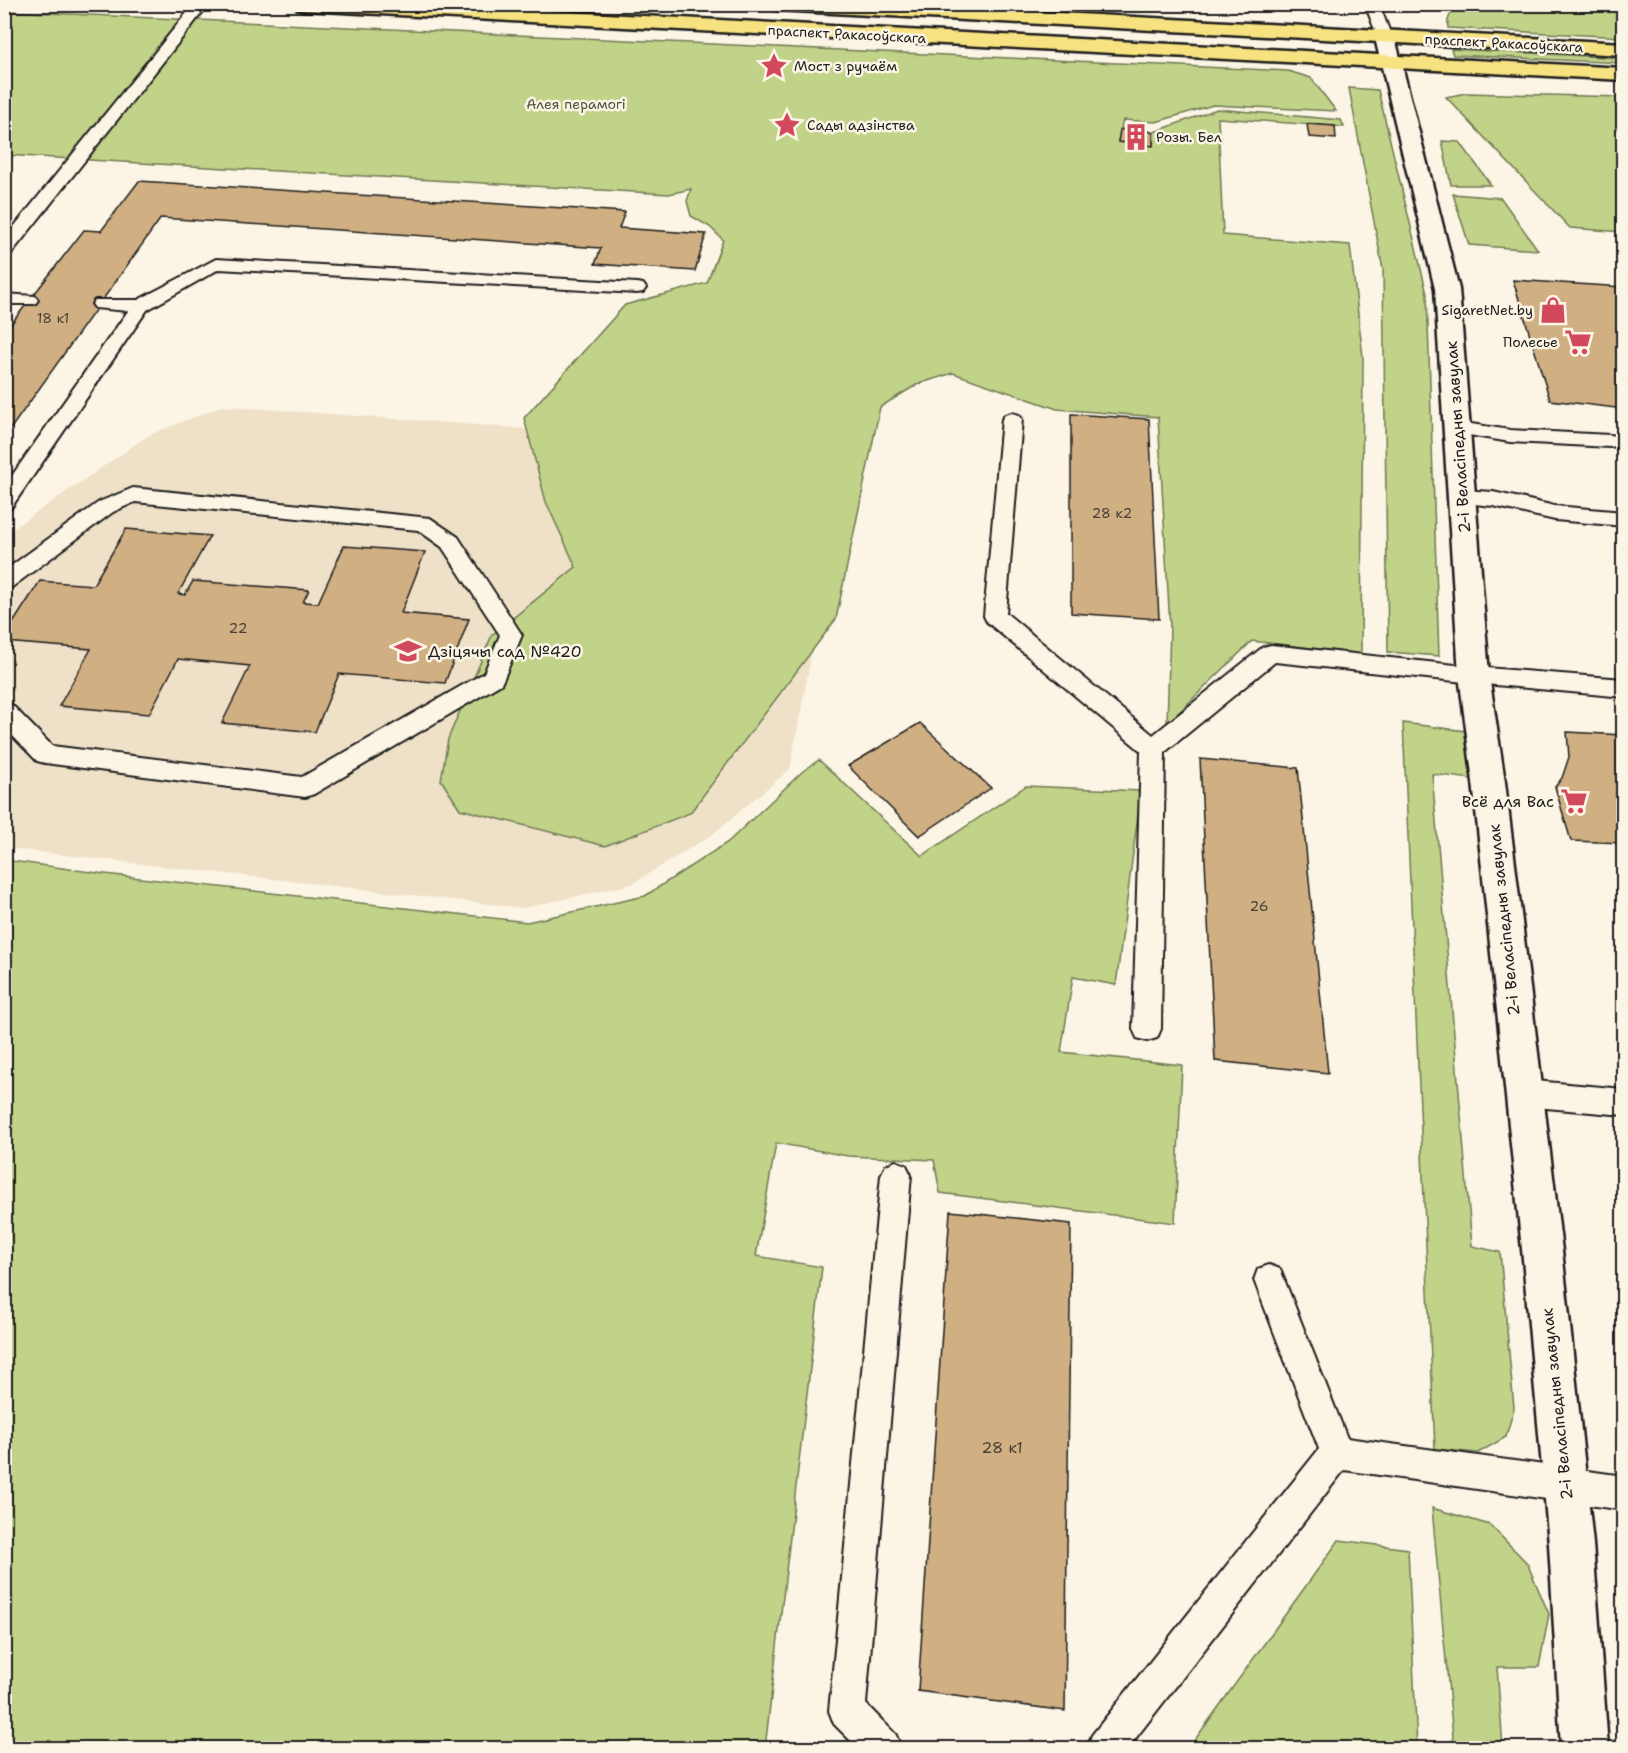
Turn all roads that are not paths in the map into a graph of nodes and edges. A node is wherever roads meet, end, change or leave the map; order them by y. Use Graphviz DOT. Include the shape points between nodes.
graph roads {
  1 [pos="202,4"];
  2 [pos="303,4"];
  3 [pos="776,4"];
  4 [pos="1372,4"];
  5 [pos="1623,49"];
  6 [pos="1388,50"];
  7 [pos="1623,74"];
  8 [pos="4,251"];
  9 [pos="637,288"];
  10 [pos="4,299"];
  11 [pos="29,300"];
  12 [pos="100,304"];
  13 [pos="141,306"];
  14 [pos="1012,419"];
  15 [pos="1458,428"];
  16 [pos="1610,441"];
  17 [pos="1462,496"];
  18 [pos="4,503"];
  19 [pos="1623,519"];
  20 [pos="4,582"];
  21 [pos="1474,675"];
  22 [pos="1623,688"];
  23 [pos="4,711"];
  24 [pos="1153,748"];
  25 [pos="1147,1029"];
  26 [pos="1524,1093"];
  27 [pos="1623,1102"];
  28 [pos="896,1175"];
  29 [pos="1269,1280"];
  30 [pos="1337,1453"];
  31 [pos="1566,1485"];
  32 [pos="1623,1493"];
  33 [pos="883,1749"];
  34 [pos="1105,1749"];
  35 [pos="1585,1749"];
  1 -- 8 [label="lane"];
  2 -- 6 [label="main road, праспект Ракасоўскага"];
  3 -- 6 [label="main road, праспект Ракасоўскага"];
  4 -- 6 [label="lane"];
  5 -- 6 [label="main road, праспект Ракасоўскага"];
  6 -- 7 [label="main road, праспект Ракасоўскага"];
  6 -- 15 [label="street, 2-і Веласіпедны завулак" via="1447,289"];
  9 -- 13 [label="lane" via="216,264"];
  10 -- 11 [label="lane"];
  12 -- 13 [label="lane"];
  13 -- 18 [label="lane"];
  14 -- 24 [label="lane" via="995,616"];
  15 -- 16 [label="lane" via="1510,436"];
  15 -- 17 [label="street, 2-і Веласіпедны завулак"];
  17 -- 19 [label="lane" via="1555,513"];
  17 -- 21 [label="street, 2-і Веласіпедны завулак"];
  20 -- 23 [label="lane" via="106,507 133,495 423,523 450,542 511,635 493,678 305,787 45,754"];
  21 -- 22 [label="lane"];
  21 -- 24 [label="lane" via="1271,654"];
  21 -- 26 [label="street, 2-і Веласіпедны завулак"];
  24 -- 25 [label="lane"];
  26 -- 27 [label="lane"];
  26 -- 31 [label="street, 2-і Веласіпедны завулак"];
  28 -- 33 [label="lane" via="847,1711"];
  29 -- 30 [label="lane"];
  30 -- 31 [label="lane"];
  30 -- 34 [label="lane"];
  31 -- 32 [label="lane"];
  31 -- 35 [label="street, 2-і Веласіпедны завулак"];
}
